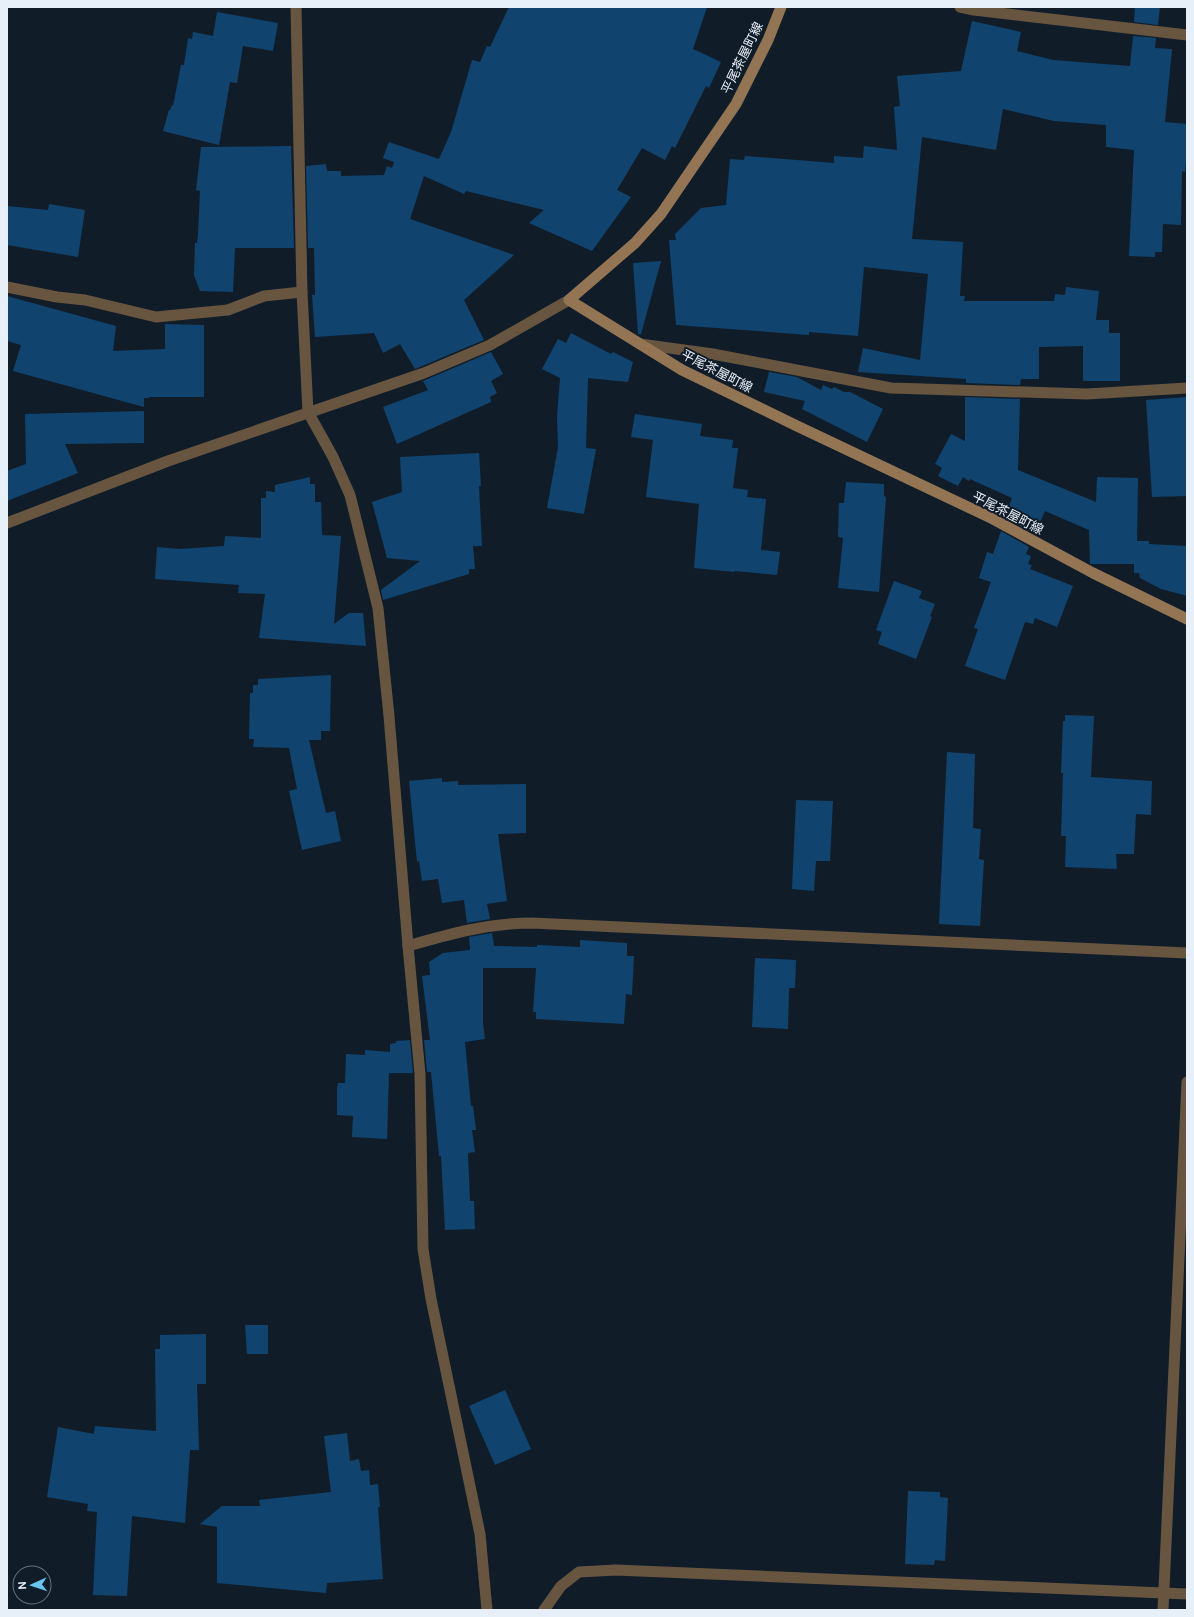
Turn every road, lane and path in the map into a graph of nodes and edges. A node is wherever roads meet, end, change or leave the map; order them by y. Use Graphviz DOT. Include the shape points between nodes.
graph roads {
  1 [pos="296,7"];
  2 [pos="781,7"];
  3 [pos="960,7"];
  4 [pos="1187,35"];
  5 [pos="7,287"];
  6 [pos="302,292"];
  7 [pos="569,300"];
  8 [pos="640,344"];
  9 [pos="1187,388"];
  10 [pos="308,412"];
  11 [pos="7,523"];
  12 [pos="1187,619"];
  13 [pos="408,946"];
  14 [pos="1187,953"];
  15 [pos="1187,1082"];
  16 [pos="1164,1593"];
  17 [pos="1187,1594"];
  18 [pos="487,1610"];
  19 [pos="544,1610"];
  20 [pos="1163,1610"];
  1 -- 6 [label="street"];
  2 -- 7 [label="main road, 平尾茶屋町線" via="768,40 736,104 661,214 635,243"];
  3 -- 4 [label="street"];
  5 -- 6 [label="street" via="85,300 156,317 228,310 264,296"];
  6 -- 10 [label="street"];
  7 -- 8 [label="main road, 平尾茶屋町線"];
  7 -- 10 [label="street" via="490,345 424,373"];
  8 -- 9 [label="street" via="713,354 891,388 1087,394"];
  8 -- 12 [label="main road, 平尾茶屋町線" via="682,370 989,517 1093,573"];
  10 -- 11 [label="street" via="168,460"];
  10 -- 13 [label="street" via="333,457 350,496 378,608"];
  13 -- 14 [label="street" via="477,928 508,923 532,923"];
  13 -- 18 [label="street" via="420,1074 423,1249 480,1534"];
  15 -- 16 [label="street"];
  16 -- 17 [label="street"];
  16 -- 19 [label="street" via="616,1570 579,1572 561,1586"];
  16 -- 20 [label="street"];
}
